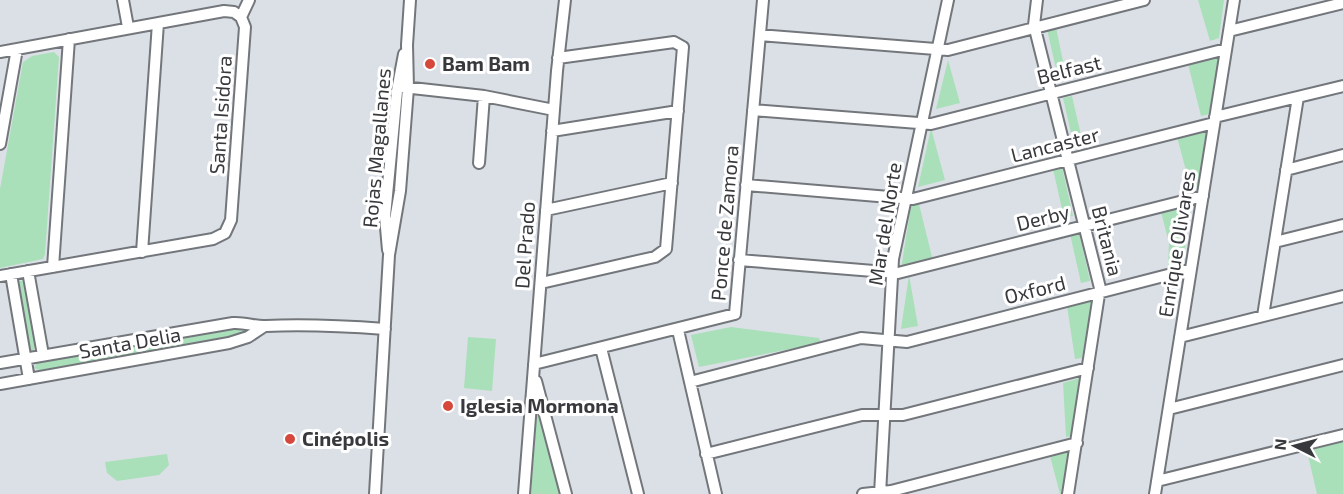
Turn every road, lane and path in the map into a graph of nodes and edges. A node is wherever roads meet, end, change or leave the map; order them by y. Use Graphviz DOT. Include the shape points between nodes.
graph roads {
  1 [pos="123,0"];
  2 [pos="249,0"];
  3 [pos="410,0"];
  4 [pos="565,0"];
  5 [pos="758,0"];
  6 [pos="763,0"];
  7 [pos="948,0"];
  8 [pos="1037,0"];
  9 [pos="1144,0"];
  10 [pos="1234,0"];
  11 [pos="1343,3"];
  12 [pos="242,17"];
  13 [pos="158,23"];
  14 [pos="128,27"];
  15 [pos="1034,28"];
  16 [pos="1229,31"];
  17 [pos="760,35"];
  18 [pos="69,39"];
  19 [pos="937,48"];
  20 [pos="17,49"];
  21 [pos="1226,49"];
  22 [pos="0,52"];
  23 [pos="558,58"];
  24 [pos="1343,86"];
  25 [pos="403,87"];
  26 [pos="1051,94"];
  27 [pos="484,96"];
  28 [pos="1298,97"];
  29 [pos="554,110"];
  30 [pos="753,110"];
  31 [pos="678,111"];
  32 [pos="1215,120"];
  33 [pos="922,122"];
  34 [pos="552,131"];
  35 [pos="0,144"];
  36 [pos="1343,155"];
  37 [pos="1068,160"];
  38 [pos="479,163"];
  39 [pos="1286,170"];
  40 [pos="672,183"];
  41 [pos="746,185"];
  42 [pos="1203,196"];
  43 [pos="906,197"];
  44 [pos="546,210"];
  45 [pos="1343,225"];
  46 [pos="1084,226"];
  47 [pos="1275,242"];
  48 [pos="142,252"];
  49 [pos="740,260"];
  50 [pos="53,267"];
  51 [pos="1191,269"];
  52 [pos="28,271"];
  53 [pos="892,273"];
  54 [pos="6,275"];
  55 [pos="541,283"];
  56 [pos="1100,292"];
  57 [pos="1343,296"];
  58 [pos="1263,316"];
  59 [pos="264,327"];
  60 [pos="385,329"];
  61 [pos="678,330"];
  62 [pos="1180,337"];
  63 [pos="888,341"];
  64 [pos="601,348"];
  65 [pos="43,355"];
  66 [pos="26,358"];
  67 [pos="0,363"];
  68 [pos="1343,365"];
  69 [pos="534,368"];
  70 [pos="1088,368"];
  71 [pos="29,379"];
  72 [pos="690,382"];
  73 [pos="0,384"];
  74 [pos="1169,409"];
  75 [pos="884,416"];
  76 [pos="1343,435"];
  77 [pos="1077,442"];
  78 [pos="706,454"];
  79 [pos="1157,481"];
  80 [pos="880,493"];
  81 [pos="375,494"];
  82 [pos="524,494"];
  83 [pos="566,494"];
  84 [pos="637,494"];
  85 [pos="716,494"];
  86 [pos="863,494"];
  87 [pos="1068,494"];
  88 [pos="1155,494"];
  1 -- 14 [label="street"];
  2 -- 12 [label="street, Santa Isidora"];
  3 -- 25 [label="street, Rojas Magallanes"];
  4 -- 23 [label="street, Del Prado"];
  5 -- 6 [label="street"];
  6 -- 17 [label="street, Ponce de Zamora"];
  7 -- 19 [label="street, Mar del Norte"];
  8 -- 15 [label="street, Britania"];
  9 -- 15 [label="street"];
  10 -- 16 [label="street, Enrique Olivares"];
  11 -- 16 [label="street"];
  12 -- 13 [label="street" via="229,11"];
  12 -- 48 [label="street, Santa Isidora" via="245,30 230,225 213,239"];
  13 -- 14 [label="street"];
  13 -- 48 [label="street"];
  14 -- 18 [label="street"];
  15 -- 19 [label="street" via="954,49"];
  15 -- 26 [label="street, Britania"];
  16 -- 21 [label="street, Enrique Olivares"];
  17 -- 19 [label="street"];
  17 -- 30 [label="street, Ponce de Zamora"];
  18 -- 20 [label="street"];
  18 -- 50 [label="street"];
  19 -- 33 [label="street, Mar del Norte"];
  20 -- 22 [label="street"];
  20 -- 35 [label="street"];
  21 -- 26 [label="street, Belfast"];
  21 -- 32 [label="street, Enrique Olivares"];
  23 -- 29 [label="street, Del Prado"];
  23 -- 31 [label="street" via="681,44"];
  24 -- 28 [label="street, Lancaster"];
  25 -- 27 [label="street"];
  25 -- 60 [label="street, Rojas Magallanes" via="400,191 389,255"];
  26 -- 33 [label="street, Belfast" via="931,124"];
  26 -- 37 [label="street, Britania"];
  27 -- 29 [label="street"];
  27 -- 38 [label="street"];
  28 -- 32 [label="street, Lancaster"];
  28 -- 39 [label="street"];
  29 -- 34 [label="street, Del Prado"];
  30 -- 33 [label="street, Belfast"];
  30 -- 41 [label="street, Ponce de Zamora"];
  31 -- 34 [label="street"];
  31 -- 40 [label="street"];
  32 -- 37 [label="street, Lancaster"];
  32 -- 42 [label="street, Enrique Olivares"];
  33 -- 43 [label="street, Mar del Norte"];
  34 -- 44 [label="street, Del Prado"];
  36 -- 39 [label="street"];
  37 -- 43 [label="street, Lancaster" via="917,199"];
  37 -- 46 [label="street, Britania"];
  39 -- 47 [label="street"];
  40 -- 44 [label="street"];
  40 -- 55 [label="street" via="663,252 656,257"];
  41 -- 43 [label="street, Lancaster"];
  41 -- 49 [label="street, Ponce de Zamora"];
  42 -- 46 [label="street, Derby"];
  42 -- 51 [label="street, Enrique Olivares"];
  43 -- 53 [label="street, Mar del Norte"];
  44 -- 55 [label="street, Del Prado"];
  45 -- 47 [label="street"];
  46 -- 53 [label="street, Derby"];
  46 -- 56 [label="street, Britania"];
  47 -- 58 [label="street"];
  48 -- 50 [label="street"];
  49 -- 53 [label="street, Derby"];
  49 -- 61 [label="street, Ponce de Zamora" via="734,316"];
  50 -- 52 [label="street"];
  51 -- 56 [label="street, Oxford"];
  51 -- 62 [label="street, Enrique Olivares"];
  52 -- 54 [label="street"];
  52 -- 65 [label="street"];
  53 -- 63 [label="street, Mar del Norte"];
  54 -- 66 [label="street"];
  55 -- 69 [label="street, Del Prado"];
  56 -- 63 [label="street, Oxford" via="908,342"];
  56 -- 70 [label="street, Britania"];
  57 -- 58 [label="street"];
  58 -- 62 [label="street"];
  59 -- 60 [label="street, Santa Delia" via="298,323"];
  59 -- 65 [label="street, Santa Delia" via="233,323"];
  59 -- 71 [label="street, Santa Delia" via="229,343"];
  60 -- 81 [label="street, Rojas Magallanes"];
  61 -- 64 [label="street, Ponce de Zamora"];
  61 -- 72 [label="street"];
  62 -- 74 [label="street, Enrique Olivares"];
  63 -- 72 [label="street, Oxford" via="861,338"];
  63 -- 75 [label="street, Mar del Norte"];
  64 -- 69 [label="street, Ponce de Zamora"];
  64 -- 84 [label="street"];
  65 -- 66 [label="street, Santa Delia"];
  66 -- 67 [label="street, Santa Delia"];
  66 -- 71 [label="street"];
  68 -- 74 [label="street"];
  69 -- 82 [label="street, Del Prado"];
  69 -- 83 [label="street"];
  70 -- 75 [label="street" via="903,415"];
  70 -- 77 [label="street, Britania"];
  71 -- 73 [label="street, Santa Delia"];
  72 -- 78 [label="street"];
  74 -- 79 [label="street, Enrique Olivares"];
  75 -- 78 [label="street" via="855,416"];
  75 -- 80 [label="street, Mar del Norte"];
  76 -- 79 [label="street"];
  77 -- 80 [label="street"];
  77 -- 87 [label="street, Britania"];
  78 -- 85 [label="street"];
  79 -- 88 [label="street, Enrique Olivares"];
  80 -- 86 [label="street"];
}
